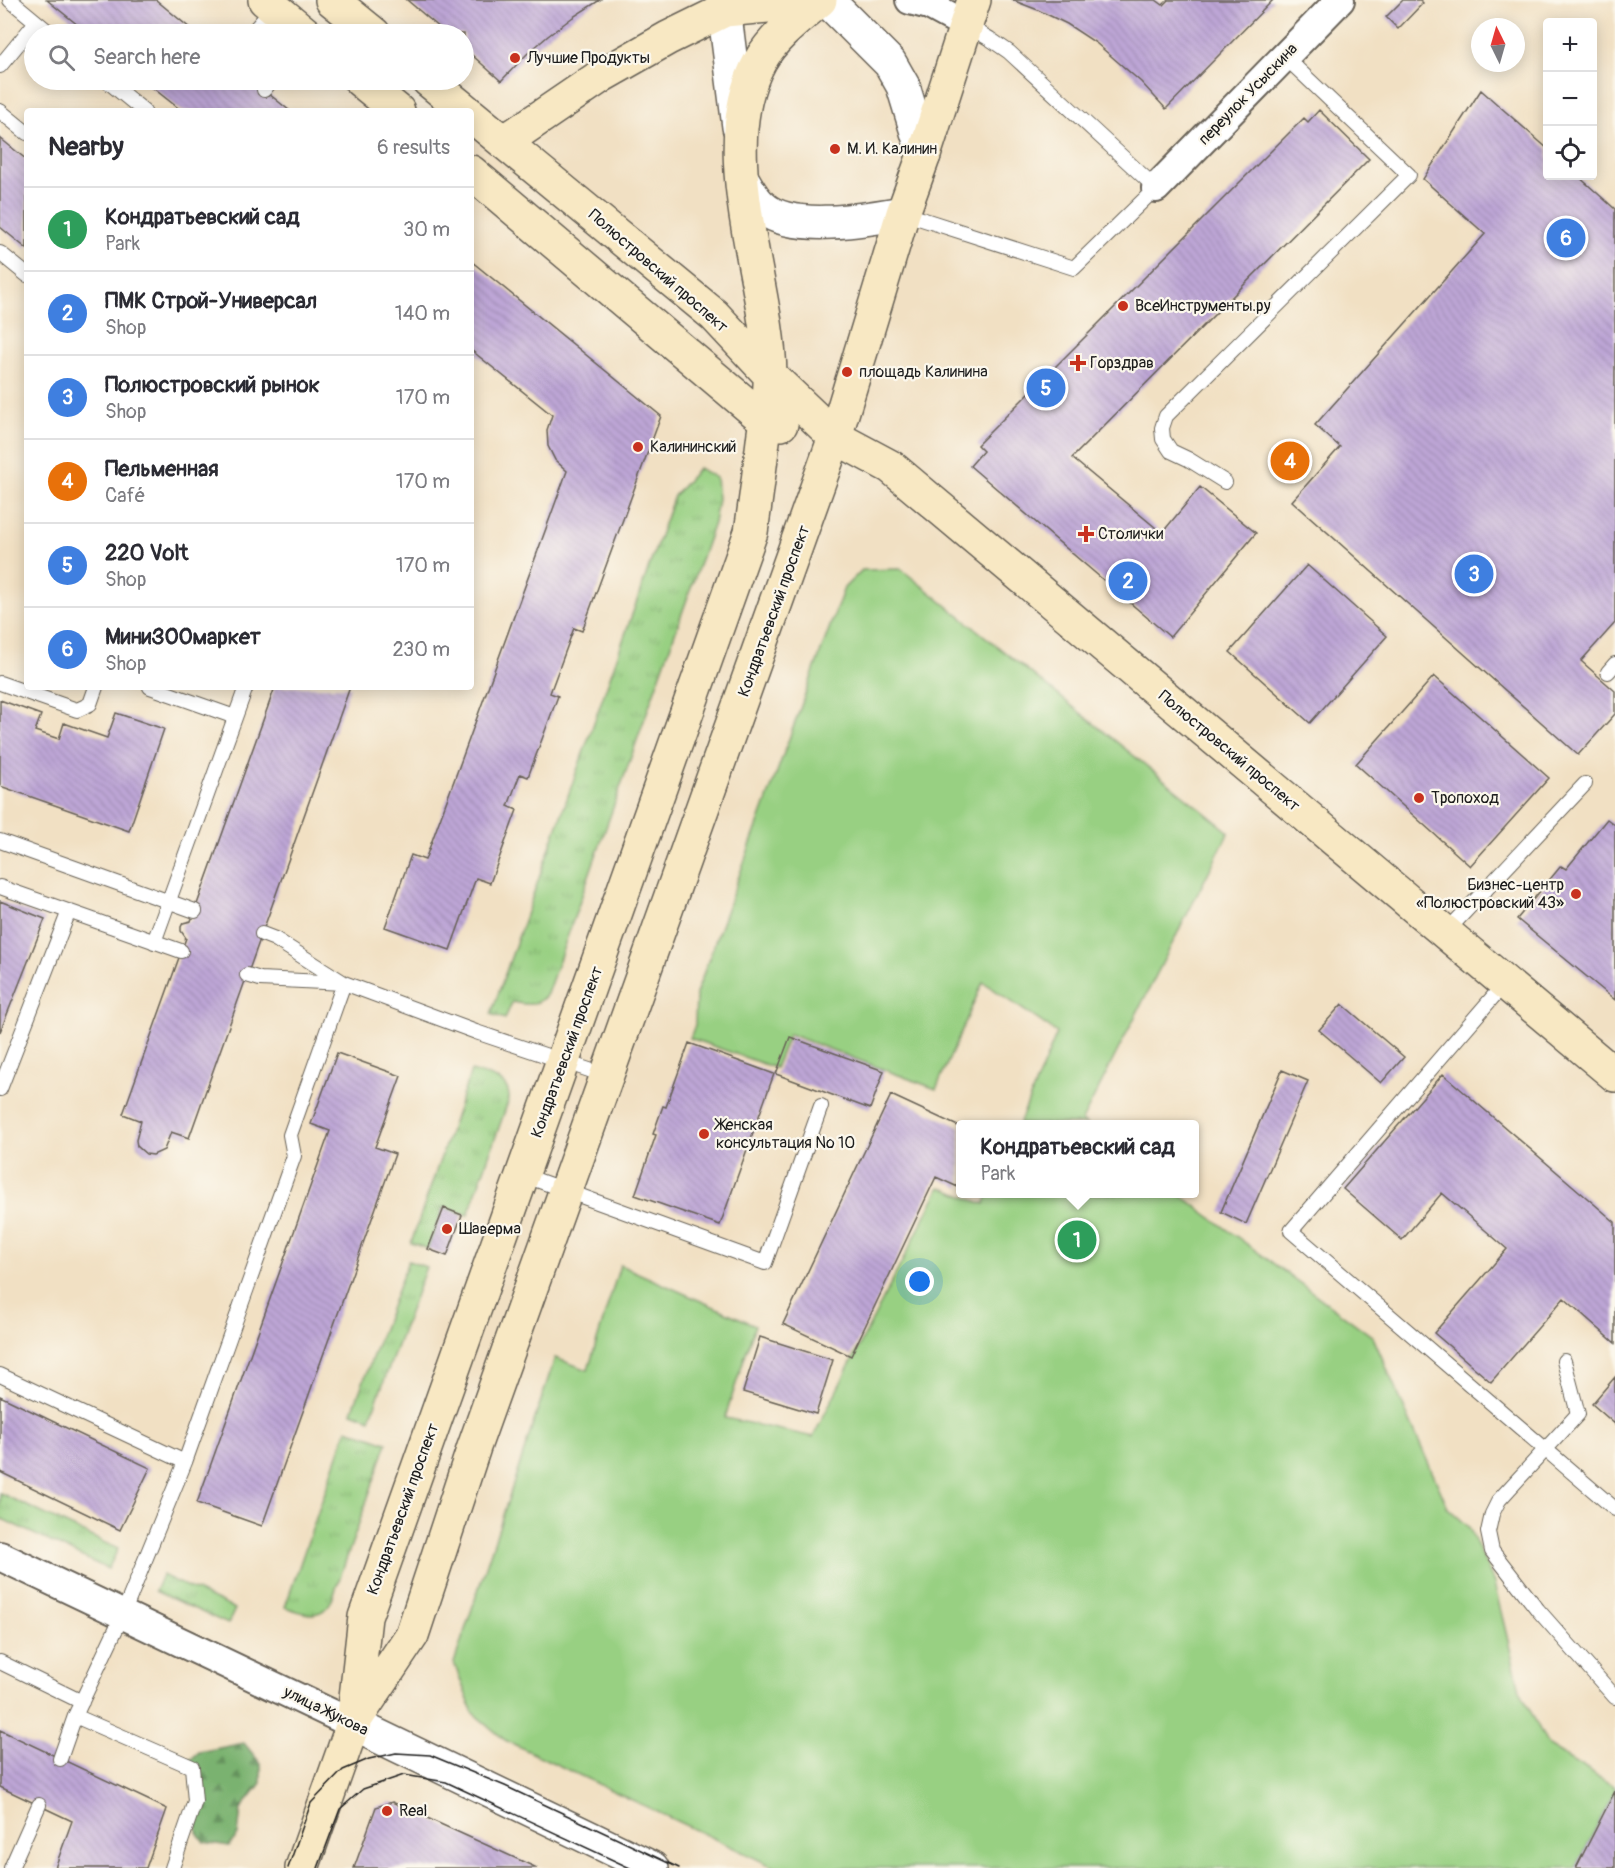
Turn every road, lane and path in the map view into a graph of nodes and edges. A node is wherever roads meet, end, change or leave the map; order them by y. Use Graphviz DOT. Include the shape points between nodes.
graph roads {
  1 [pos="10,0"];
  2 [pos="332,0"];
  3 [pos="808,0"];
  4 [pos="820,0"];
  5 [pos="827,0"];
  6 [pos="910,0"];
  7 [pos="1340,0"];
  8 [pos="269,4"];
  9 [pos="724,5"];
  10 [pos="970,13"];
  11 [pos="36,22"];
  12 [pos="38,24"];
  13 [pos="257,24"];
  14 [pos="294,24"];
  15 [pos="362,24"];
  16 [pos="24,37"];
  17 [pos="1285,57"];
  18 [pos="0,66"];
  19 [pos="118,90"];
  20 [pos="372,90"];
  21 [pos="440,90"];
  22 [pos="140,108"];
  23 [pos="394,108"];
  24 [pos="462,108"];
  25 [pos="0,111"];
  26 [pos="474,117"];
  27 [pos="24,131"];
  28 [pos="740,135"];
  29 [pos="504,142"];
  30 [pos="924,155"];
  31 [pos="474,175"];
  32 [pos="741,179"];
  33 [pos="1156,188"];
  34 [pos="903,213"];
  35 [pos="0,253"];
  36 [pos="24,273"];
  37 [pos="771,376"];
  38 [pos="766,421"];
  39 [pos="835,436"];
  40 [pos="1225,482"];
  41 [pos="0,683"];
  42 [pos="95,690"];
  43 [pos="158,690"];
  44 [pos="245,690"];
  45 [pos="235,717"];
  46 [pos="1585,784"];
  47 [pos="0,841"];
  48 [pos="0,887"];
  49 [pos="169,902"];
  50 [pos="69,911"];
  51 [pos="195,911"];
  52 [pos="1445,933"];
  53 [pos="261,934"];
  54 [pos="154,942"];
  55 [pos="181,951"];
  56 [pos="247,975"];
  57 [pos="344,983"];
  58 [pos="1505,983"];
  59 [pos="564,1062"];
  60 [pos="1615,1075"];
  61 [pos="607,1076"];
  62 [pos="0,1089"];
  63 [pos="821,1106"];
  64 [pos="523,1175"];
  65 [pos="566,1191"];
  66 [pos="1564,1361"];
  67 [pos="0,1376"];
  68 [pos="1546,1451"];
  69 [pos="185,1462"];
  70 [pos="1615,1509"];
  71 [pos="0,1556"];
  72 [pos="123,1614"];
  73 [pos="0,1662"];
  74 [pos="1615,1697"];
  75 [pos="82,1702"];
  76 [pos="75,1716"];
  77 [pos="353,1724"];
  78 [pos="60,1759"];
  79 [pos="39,1805"];
  80 [pos="11,1868"];
  81 [pos="172,1868"];
  82 [pos="302,1868"];
  83 [pos="652,1868"];
  1 -- 11 [label="lane"];
  2 -- 15 [label="main road"];
  3 -- 9 [label="main road" via="779,5"];
  4 -- 28 [label="main road" via="785,30 761,59 748,87"];
  5 -- 30 [label="street" via="890,63 903,86"];
  6 -- 10 [label="street"];
  7 -- 17 [label="street, переулок Усыскина"];
  8 -- 13 [label="lane"];
  8 -- 14 [label="main road"];
  9 -- 28 [label="street"];
  9 -- 29 [label="main road" via="601,76"];
  10 -- 30 [label="main road"];
  10 -- 33 [label="lane" via="990,39 1009,52"];
  11 -- 12 [label="lane"];
  16 -- 18 [label="lane"];
  17 -- 33 [label="street, переулок Усыскина"];
  17 -- 40 [label="lane" via="1408,175 1166,416 1163,439 1171,451"];
  19 -- 22 [label="lane"];
  20 -- 23 [label="main road"];
  21 -- 24 [label="main road"];
  25 -- 27 [label="lane"];
  26 -- 29 [label="main road, Полюстровский проспект"];
  28 -- 32 [label="main road"];
  29 -- 37 [label="main road, Полюстровский проспект" via="714,315"];
  30 -- 34 [label="main road"];
  31 -- 38 [label="main road, Полюстровский проспект"];
  32 -- 34 [label="street" via="762,207 787,220 828,222"];
  32 -- 37 [label="main road" via="768,335"];
  33 -- 34 [label="lane" via="1074,268"];
  34 -- 39 [label="main road"];
  35 -- 36 [label="lane"];
  37 -- 38 [label="main road, Кондратьевский проспект"];
  37 -- 39 [label="main road, Полюстровский проспект"];
  38 -- 39 [label="main road, Полюстровский проспект"];
  38 -- 59 [label="main road, Кондратьевский проспект" via="751,532"];
  39 -- 52 [label="main road, Полюстровский проспект" via="891,467"];
  39 -- 61 [label="main road, Кондратьевский проспект"];
  41 -- 42 [label="lane" via="77,710 90,704"];
  43 -- 45 [label="lane"];
  44 -- 45 [label="lane"];
  45 -- 49 [label="lane"];
  46 -- 52 [label="lane"];
  47 -- 49 [label="lane"];
  48 -- 50 [label="lane"];
  49 -- 51 [label="lane"];
  49 -- 54 [label="lane"];
  50 -- 54 [label="lane"];
  50 -- 62 [label="lane"];
  52 -- 58 [label="main road, Полюстровский проспект"];
  53 -- 57 [label="lane"];
  54 -- 55 [label="lane"];
  56 -- 57 [label="lane" via="260,980"];
  57 -- 59 [label="lane"];
  57 -- 69 [label="lane" via="290,1135 294,1156"];
  58 -- 60 [label="main road, Полюстровский проспект"];
  58 -- 68 [label="lane" via="1291,1231"];
  59 -- 61 [label="lane"];
  59 -- 64 [label="main road, Кондратьевский проспект"];
  61 -- 65 [label="main road, Кондратьевский проспект"];
  63 -- 65 [label="lane" via="765,1263"];
  64 -- 65 [label="lane"];
  64 -- 77 [label="main road, Кондратьевский проспект" via="365,1617"];
  65 -- 77 [label="main road, Кондратьевский проспект" via="474,1447 412,1635"];
  66 -- 68 [label="lane" via="1578,1414"];
  67 -- 69 [label="lane"];
  68 -- 70 [label="lane"];
  68 -- 74 [label="lane" via="1499,1500 1488,1532 1492,1551"];
  69 -- 72 [label="lane"];
  71 -- 72 [label="street, улица Жукова"];
  72 -- 75 [label="lane"];
  72 -- 77 [label="street, улица Жукова"];
  73 -- 75 [label="lane"];
  75 -- 76 [label="lane"];
  76 -- 78 [label="lane"];
  76 -- 81 [label="lane" via="192,1767 195,1802"];
  77 -- 82 [label="main road, Кондратьевский проспект"];
  77 -- 83 [label="street, улица Жукова"];
  79 -- 80 [label="lane"];
}
